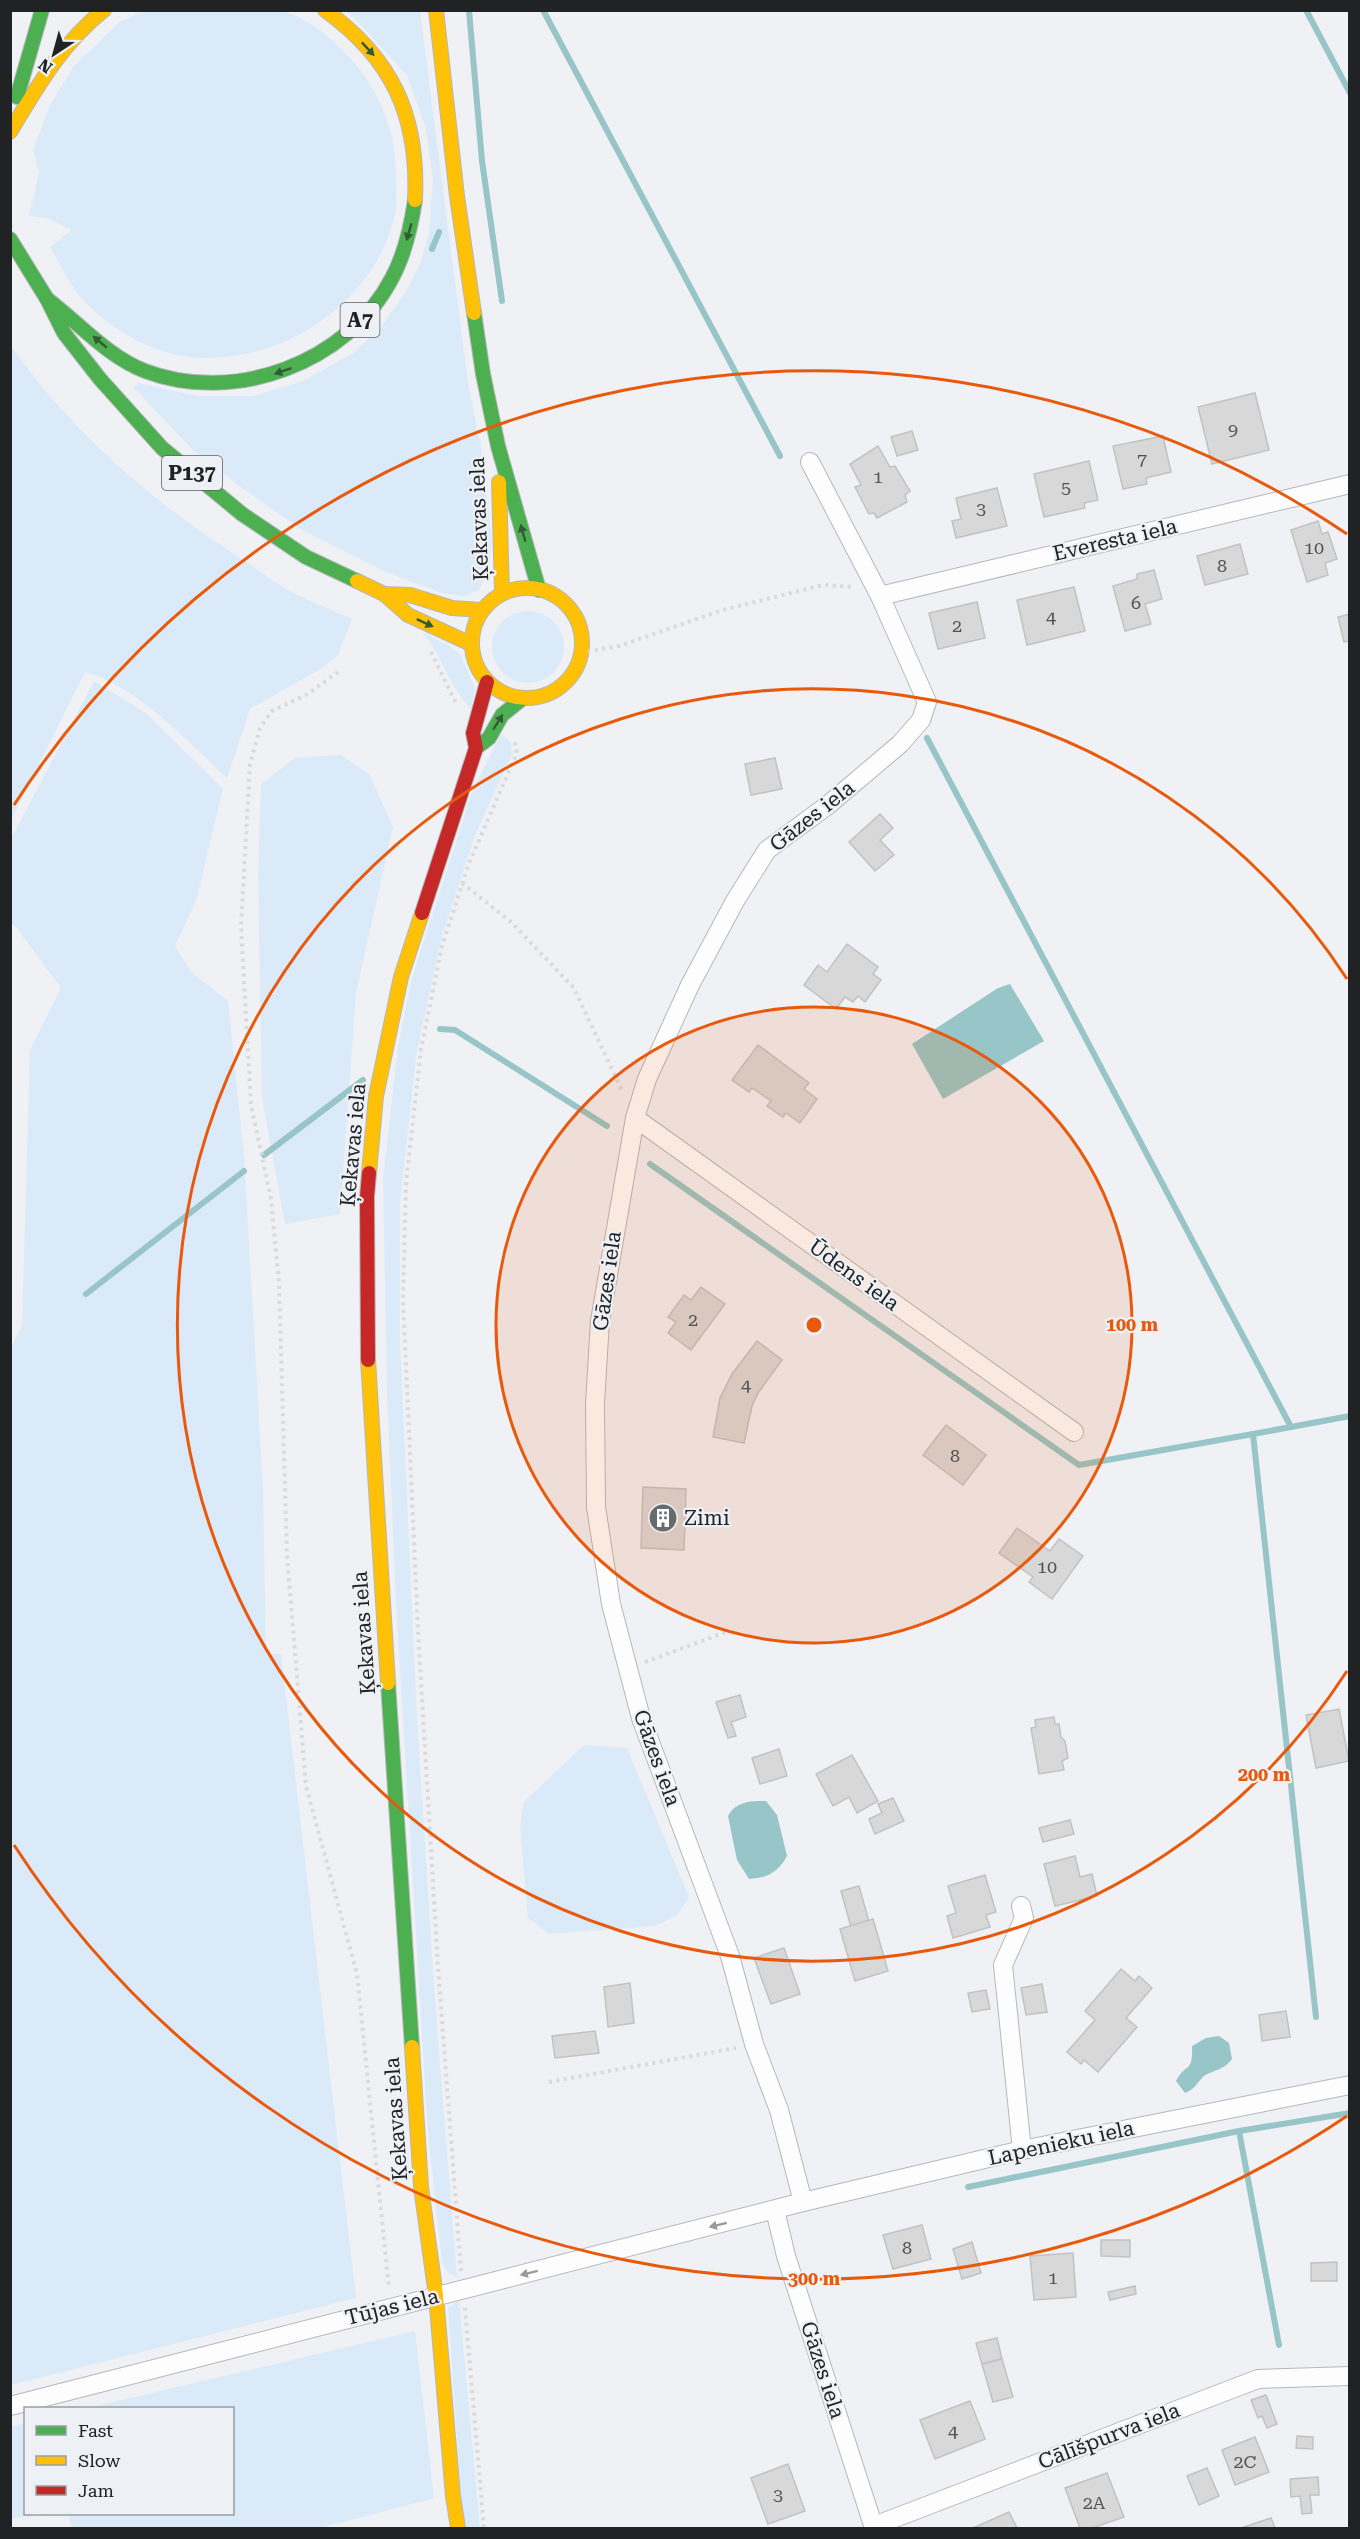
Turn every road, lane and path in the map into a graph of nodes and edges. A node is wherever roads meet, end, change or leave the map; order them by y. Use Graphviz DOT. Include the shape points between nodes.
graph roads {
  1 [pos="42,10"];
  2 [pos="104,10"];
  3 [pos="325,10"];
  4 [pos="436,10"];
  5 [pos="10,121"];
  6 [pos="10,132"];
  7 [pos="10,239"];
  8 [pos="47,299"];
  9 [pos="498,446"];
  10 [pos="810,462"];
  11 [pos="1350,484"];
  12 [pos="539,590"];
  13 [pos="878,592"];
  14 [pos="502,593"];
  15 [pos="384,594"];
  16 [pos="482,610"];
  17 [pos="471,644"];
  18 [pos="580,653"];
  19 [pos="338,672"];
  20 [pos="487,682"];
  21 [pos="523,698"];
  22 [pos="513,737"];
  23 [pos="476,748"];
  24 [pos="462,883"];
  25 [pos="635,1118"];
  26 [pos="1074,1432"];
  27 [pos="726,1632"];
  28 [pos="628,1669"];
  29 [pos="1021,1906"];
  30 [pos="754,2044"];
  31 [pos="549,2082"];
  32 [pos="1350,2085"];
  33 [pos="1022,2150"];
  34 [pos="803,2202"];
  35 [pos="775,2210"];
  36 [pos="464,2290"];
  37 [pos="436,2296"];
  38 [pos="391,2308"];
  39 [pos="1350,2376"];
  40 [pos="10,2406"];
  41 [pos="874,2527"];
  42 [pos="458,2529"];
  43 [pos="483,2529"];
  1 -- 5 [label="main road"];
  2 -- 6 [label="main road" via="58,54"];
  3 -- 8 [label="main road, A7, one-way" via="360,40 386,71 398,91 413,155 415,202 408,239 378,301 362,319 297,366 260,379 192,382 156,375 125,360"];
  4 -- 9 [label="main road" via="456,196"];
  7 -- 8 [label="main road, P137"];
  8 -- 15 [label="main road, P137" via="64,333 100,380 162,448 242,514 306,557"];
  12 -- 9 [label="main road, Ķekavas iela, one-way"];
  9 -- 14 [label="main road, Ķekavas iela"];
  10 -- 13 [label="street, Gāzes iela"];
  11 -- 13 [label="street, Everesta iela"];
  12 -- 14 [label="main road, Ķekavas iela" via="516,588"];
  12 -- 18 [label="main road, Ķekavas iela" via="554,594 569,606 578,623"];
  13 -- 18 [label="path" via="823,585 723,610 619,646"];
  13 -- 25 [label="street, Gāzes iela" via="927,702 921,720 900,744 828,806 767,850 690,986 647,1079"];
  14 -- 16 [label="main road, Ķekavas iela"];
  15 -- 16 [label="main road, P137" via="410,595 452,608"];
  15 -- 17 [label="main road, P137, one-way" via="408,615"];
  16 -- 17 [label="main road, Ķekavas iela"];
  17 -- 20 [label="main road" via="475,663"];
  18 -- 21 [label="main road, Ķekavas iela" via="570,678 555,690"];
  19 -- 38 [label="path" via="306,695 272,711 260,728 250,764 241,927 250,1106 271,1199 279,1284 287,1555 306,1786 357,1974"];
  20 -- 21 [label="main road" via="498,691"];
  20 -- 23 [label="main road, Ķekavas iela" via="473,733"];
  23 -- 21 [label="main road, Ķekavas iela, one-way" via="489,738 501,715"];
  22 -- 24 [label="path" via="517,753"];
  23 -- 37 [label="main road, Ķekavas iela" via="401,976 376,1096 367,1197 368,1369 375,1487 421,2187"];
  24 -- 25 [label="path" via="511,922 574,988"];
  24 -- 36 [label="path" via="442,946 421,1049 408,1151 403,1300 427,1800"];
  25 -- 26 [label="street, Ūdens iela"];
  25 -- 28 [label="street, Gāzes iela" via="600,1321 595,1403 596,1507 610,1604"];
  27 -- 28 [label="path"];
  28 -- 30 [label="street, Gāzes iela" via="641,1719 730,1956"];
  29 -- 33 [label="street" via="1024,1918 1003,1965"];
  30 -- 31 [label="path"];
  30 -- 34 [label="street, Gāzes iela" via="779,2110"];
  32 -- 33 [label="street, Lapenieku iela"];
  33 -- 34 [label="street, Lapenieku iela"];
  34 -- 35 [label="street, Lapenieku iela"];
  35 -- 36 [label="street, Tūjas iela, one-way"];
  35 -- 41 [label="street, Gāzes iela" via="786,2256"];
  36 -- 37 [label="street, Tūjas iela"];
  36 -- 43 [label="path"];
  37 -- 38 [label="street, Tūjas iela"];
  37 -- 42 [label="main road, Ķekavas iela"];
  38 -- 40 [label="street, Tūjas iela"];
  39 -- 41 [label="street, Cālīšpurva iela" via="1258,2379"];
}
